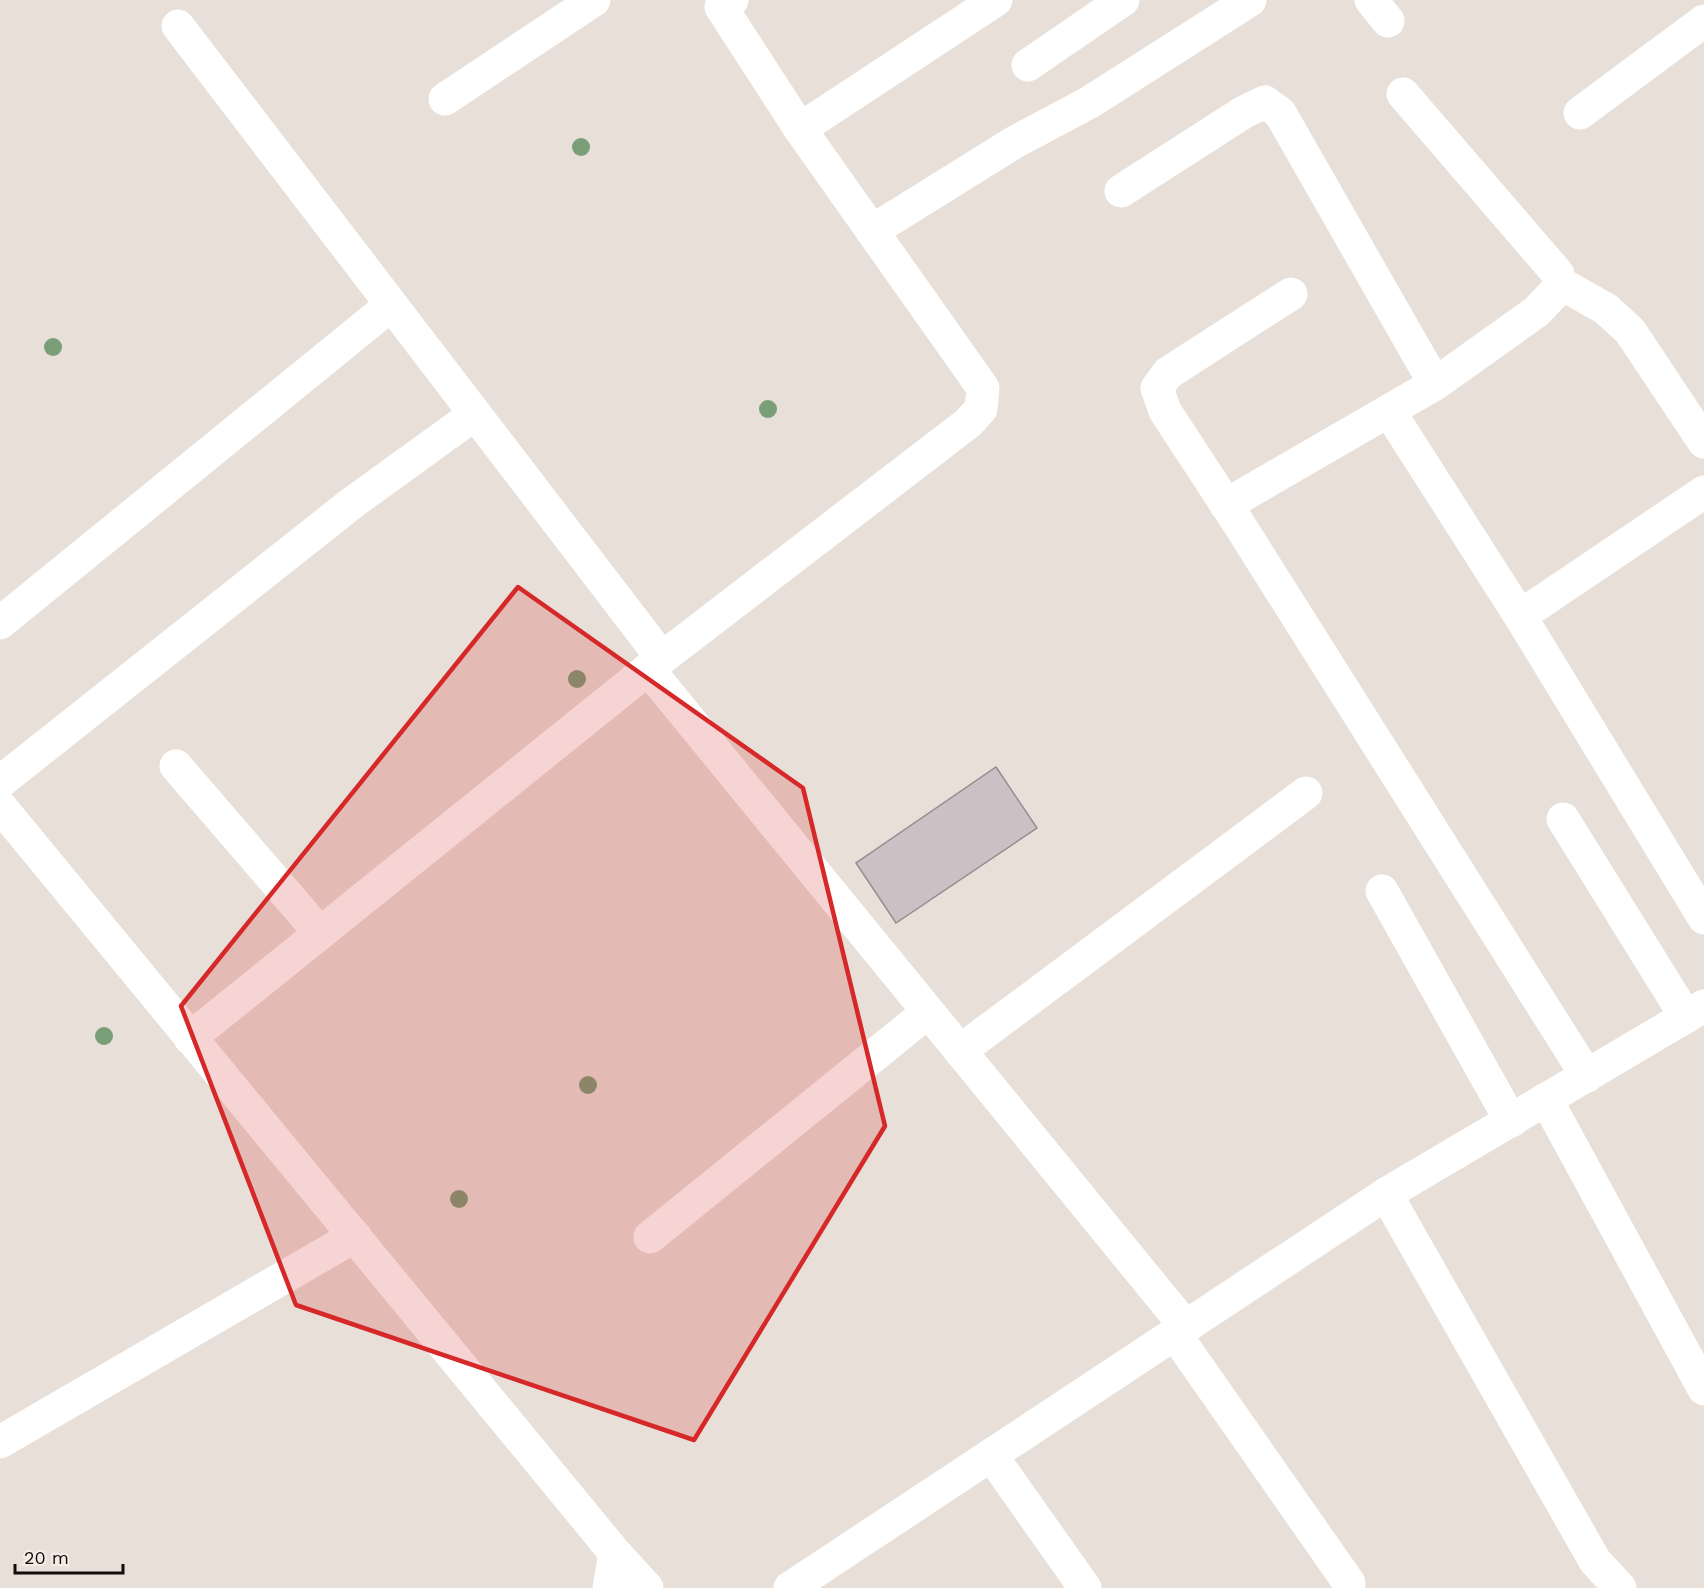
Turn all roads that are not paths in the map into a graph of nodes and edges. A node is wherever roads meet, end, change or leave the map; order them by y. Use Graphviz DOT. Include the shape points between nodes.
graph roads {
  1 [pos="594,0"];
  2 [pos="996,0"];
  3 [pos="1123,0"];
  4 [pos="1250,0"];
  5 [pos="723,2"];
  6 [pos="556,10"];
  7 [pos="1207,11"];
  8 [pos="1704,21"];
  9 [pos="178,26"];
  10 [pos="1028,65"];
  11 [pos="1403,94"];
  12 [pos="445,99"];
  13 [pos="1580,113"];
  14 [pos="800,129"];
  15 [pos="1121,191"];
  16 [pos="872,231"];
  17 [pos="1560,283"];
  18 [pos="1292,294"];
  19 [pos="391,305"];
  20 [pos="1435,384"];
  21 [pos="1389,411"];
  22 [pos="475,414"];
  23 [pos="1704,442"];
  24 [pos="1704,492"];
  25 [pos="1226,505"];
  26 [pos="1520,616"];
  27 [pos="0,623"];
  28 [pos="655,664"];
  29 [pos="176,766"];
  30 [pos="0,782"];
  31 [pos="1306,793"];
  32 [pos="0,806"];
  33 [pos="1563,819"];
  34 [pos="1382,891"];
  35 [pos="1704,918"];
  36 [pos="320,933"];
  37 [pos="928,1011"];
  38 [pos="1695,1011"];
  39 [pos="190,1038"];
  40 [pos="960,1051"];
  41 [pos="1587,1076"];
  42 [pos="1546,1099"];
  43 [pos="1511,1120"];
  44 [pos="1386,1194"];
  45 [pos="355,1236"];
  46 [pos="650,1237"];
  47 [pos="1180,1330"];
  48 [pos="1695,1351"];
  49 [pos="1704,1389"];
  50 [pos="0,1442"];
  51 [pos="991,1455"];
  52 [pos="615,1553"];
  53 [pos="1349,1584"];
  54 [pos="609,1588"];
  55 [pos="647,1588"];
  56 [pos="790,1588"];
  57 [pos="1085,1588"];
  58 [pos="1620,1588"];
  1 -- 6 [label="street"];
  2 -- 14 [label="street"];
  3 -- 10 [label="street"];
  4 -- 7 [label="street"];
  5 -- 14 [label="street"];
  6 -- 12 [label="street"];
  7 -- 16 [label="street" via="1090,102 1015,142"];
  8 -- 13 [label="street"];
  9 -- 19 [label="street"];
  11 -- 17 [label="street" via="1558,274"];
  14 -- 16 [label="street"];
  15 -- 20 [label="street" via="1265,102 1280,113"];
  16 -- 28 [label="street" via="983,388 981,409 968,423"];
  17 -- 20 [label="street" via="1536,312"];
  17 -- 23 [label="street" via="1606,309 1630,331"];
  18 -- 25 [label="street" via="1168,373 1157,388 1164,411"];
  19 -- 22 [label="street"];
  19 -- 27 [label="street"];
  20 -- 21 [label="street"];
  21 -- 25 [label="street"];
  21 -- 26 [label="street"];
  22 -- 28 [label="street"];
  22 -- 30 [label="street" via="352,503"];
  24 -- 26 [label="street"];
  25 -- 41 [label="street"];
  26 -- 35 [label="street"];
  28 -- 36 [label="street"];
  28 -- 37 [label="street"];
  29 -- 36 [label="street"];
  31 -- 40 [label="street"];
  32 -- 39 [label="street"];
  33 -- 38 [label="street"];
  34 -- 43 [label="street"];
  36 -- 39 [label="street"];
  37 -- 40 [label="street"];
  37 -- 46 [label="street"];
  38 -- 41 [label="street"];
  39 -- 45 [label="street"];
  40 -- 47 [label="street"];
  41 -- 42 [label="street"];
  42 -- 43 [label="street"];
  42 -- 48 [label="street"];
  43 -- 44 [label="street"];
  44 -- 47 [label="street"];
  44 -- 58 [label="street" via="1595,1561"];
  45 -- 50 [label="street"];
  45 -- 52 [label="street"];
  47 -- 51 [label="street"];
  47 -- 53 [label="street"];
  48 -- 49 [label="street"];
  51 -- 56 [label="street"];
  51 -- 57 [label="street"];
  52 -- 54 [label="street"];
  52 -- 55 [label="street"];
}
